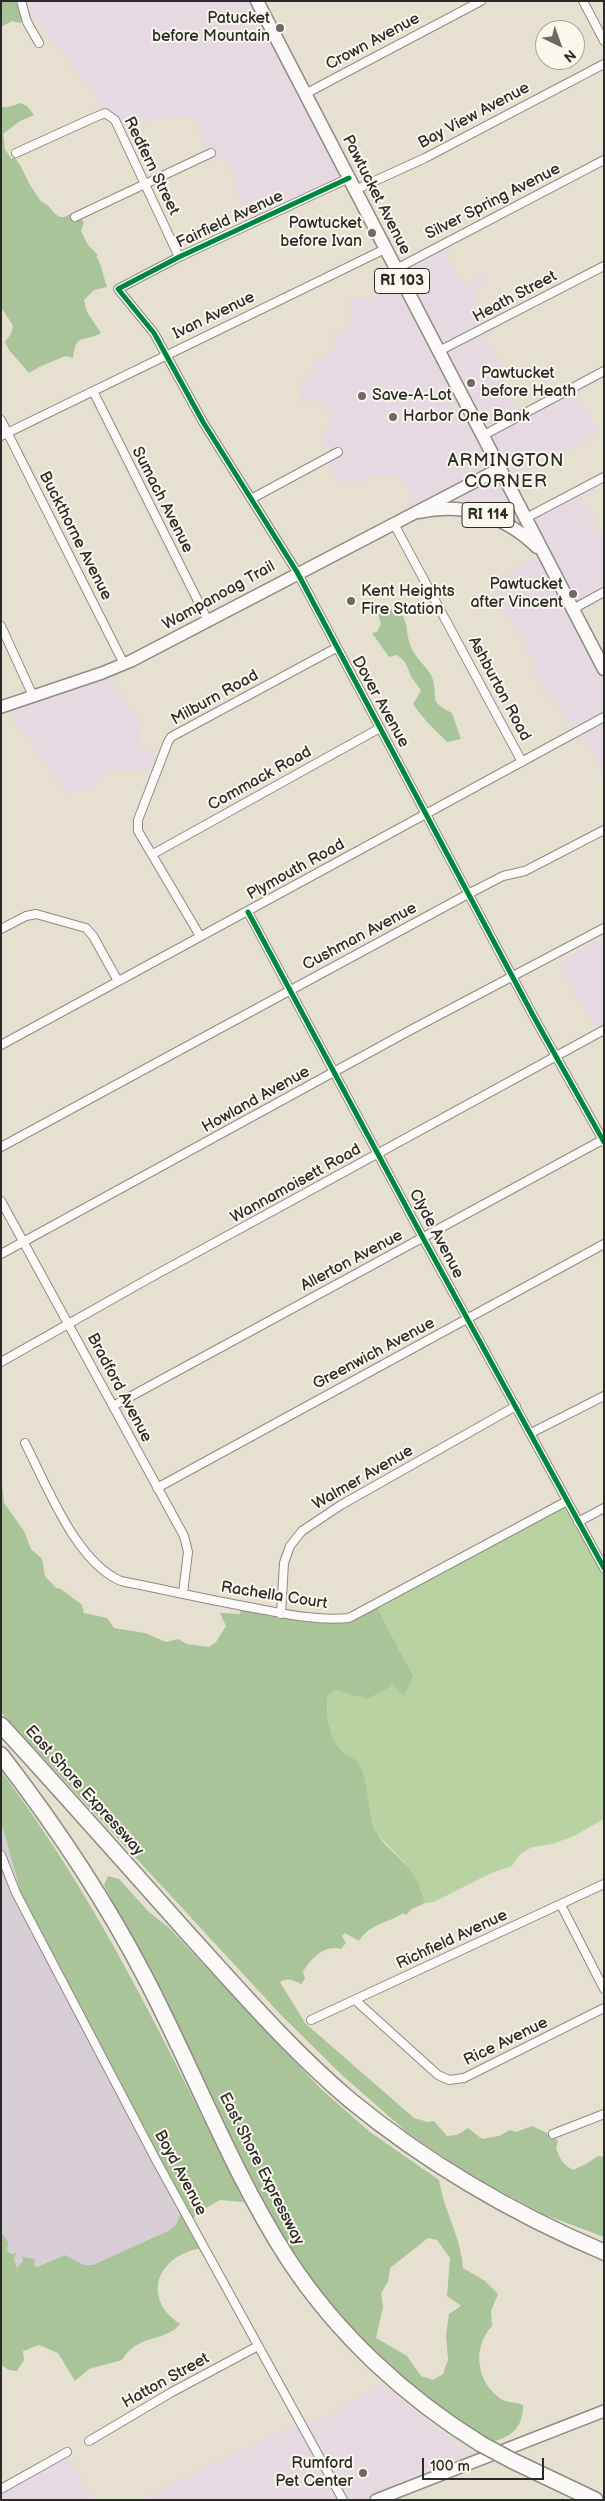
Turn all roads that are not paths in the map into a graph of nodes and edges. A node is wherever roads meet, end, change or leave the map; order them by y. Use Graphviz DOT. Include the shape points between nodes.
graph roads {
  1 [pos="21,1"];
  2 [pos="257,1"];
  3 [pos="481,1"];
  4 [pos="583,1"];
  5 [pos="604,41"];
  6 [pos="39,43"];
  7 [pos="604,64"];
  8 [pos="305,94"];
  9 [pos="16,154"];
  10 [pos="212,154"];
  11 [pos="604,160"];
  12 [pos="349,178"];
  13 [pos="146,186"];
  14 [pos="355,190"];
  15 [pos="75,217"];
  16 [pos="385,249"];
  17 [pos="179,257"];
  18 [pos="604,266"];
  19 [pos="396,269"];
  20 [pos="121,287"];
  21 [pos="439,351"];
  22 [pos="165,355"];
  23 [pos="604,371"];
  24 [pos="93,391"];
  25 [pos="1,420"];
  26 [pos="4,434"];
  27 [pos="482,436"];
  28 [pos="338,452"];
  29 [pos="499,469"];
  30 [pos="604,477"];
  31 [pos="251,499"];
  32 [pos="419,512"];
  33 [pos="526,518"];
  34 [pos="394,524"];
  35 [pos="544,554"];
  36 [pos="297,572"];
  37 [pos="604,592"];
  38 [pos="572,609"];
  39 [pos="208,621"];
  40 [pos="1,626"];
  41 [pos="336,648"];
  42 [pos="124,664"];
  43 [pos="604,669"];
  44 [pos="33,696"];
  45 [pos="1,707"];
  46 [pos="604,717"];
  47 [pos="380,728"];
  48 [pos="522,762"];
  49 [pos="427,814"];
  50 [pos="604,830"];
  51 [pos="153,854"];
  52 [pos="470,893"];
  53 [pos="248,912"];
  54 [pos="604,928"];
  55 [pos="1,929"];
  56 [pos="200,936"];
  57 [pos="513,975"];
  58 [pos="118,981"];
  59 [pos="289,991"];
  60 [pos="604,1030"];
  61 [pos="1,1045"];
  62 [pos="557,1056"];
  63 [pos="334,1073"];
  64 [pos="603,1140"];
  65 [pos="1,1147"];
  66 [pos="378,1155"];
  67 [pos="1,1201"];
  68 [pos="423,1238"];
  69 [pos="24,1242"];
  70 [pos="604,1244"];
  71 [pos="1,1254"];
  72 [pos="468,1320"];
  73 [pos="69,1324"];
  74 [pos="1,1362"];
  75 [pos="604,1396"];
  76 [pos="113,1406"];
  77 [pos="516,1406"];
  78 [pos="531,1433"];
  79 [pos="25,1443"];
  80 [pos="157,1488"];
  81 [pos="567,1500"];
  82 [pos="604,1508"];
  83 [pos="578,1522"];
  84 [pos="604,1568"];
  85 [pos="183,1594"];
  86 [pos="281,1614"];
  87 [pos="1,1725"];
  88 [pos="1,1755"];
  89 [pos="1,1855"];
  90 [pos="604,1884"];
  91 [pos="561,1905"];
  92 [pos="604,1989"];
  93 [pos="355,2000"];
  94 [pos="604,2008"];
  95 [pos="311,2020"];
  96 [pos="604,2114"];
  97 [pos="553,2134"];
  98 [pos="604,2252"];
  99 [pos="258,2346"];
  100 [pos="604,2411"];
  101 [pos="89,2441"];
  102 [pos="67,2452"];
  103 [pos="1,2489"];
  104 [pos="343,2500"];
  105 [pos="376,2500"];
  106 [pos="595,2500"];
  1 -- 6 [label="street" via="27,22"];
  2 -- 8 [label="main road, Pawtucket Avenue / RI 103"];
  3 -- 8 [label="street, Crown Avenue"];
  4 -- 5 [label="street"];
  7 -- 14 [label="street, Bay View Avenue" via="425,158"];
  8 -- 12 [label="main road, Pawtucket Avenue / RI 103"];
  9 -- 13 [label="street, Redfern Street" via="105,113 116,120"];
  10 -- 13 [label="street"];
  11 -- 19 [label="street, Silver Spring Avenue"];
  12 -- 14 [label="main road, Pawtucket Avenue / RI 103"];
  12 -- 17 [label="street, Fairfield Avenue"];
  13 -- 15 [label="street"];
  13 -- 17 [label="street, Redfern Street"];
  14 -- 16 [label="main road, Pawtucket Avenue / RI 103"];
  16 -- 19 [label="main road, Pawtucket Avenue / RI 103"];
  16 -- 22 [label="street, Ivan Avenue"];
  17 -- 20 [label="street, Fairfield Avenue"];
  18 -- 21 [label="street, Heath Street"];
  19 -- 21 [label="main road, Pawtucket Avenue / RI 103"];
  20 -- 22 [label="street, Dover Avenue" via="118,289 148,324"];
  21 -- 27 [label="main road, Pawtucket Avenue / RI 103"];
  22 -- 24 [label="street, Ivan Avenue"];
  22 -- 31 [label="street, Dover Avenue"];
  23 -- 27 [label="street"];
  24 -- 26 [label="street, Ivan Avenue"];
  24 -- 39 [label="street, Sumach Avenue"];
  25 -- 26 [label="street, Buckthorne Avenue"];
  26 -- 42 [label="street, Buckthorne Avenue"];
  27 -- 29 [label="main road, Pawtucket Avenue / RI 103"];
  28 -- 31 [label="street"];
  29 -- 32 [label="main road, Wampanoag Trail / RI 114"];
  29 -- 33 [label="main road, Pawtucket Avenue / RI 103"];
  30 -- 33 [label="street"];
  31 -- 36 [label="street, Dover Avenue"];
  32 -- 34 [label="main road, Wampanoag Trail / RI 114"];
  32 -- 35 [label="main road, RI 114" via="456,509 490,515 515,528"];
  33 -- 35 [label="main road, Pawtucket Avenue / RI 103"];
  34 -- 36 [label="main road, Wampanoag Trail / RI 114"];
  34 -- 48 [label="street, Ashburton Road"];
  35 -- 38 [label="main road, Pawtucket Avenue / RI 103"];
  36 -- 39 [label="main road, Wampanoag Trail / RI 114"];
  36 -- 41 [label="street, Dover Avenue"];
  37 -- 38 [label="street"];
  38 -- 43 [label="main road, Pawtucket Avenue / RI 103"];
  39 -- 42 [label="main road, Wampanoag Trail / RI 114"];
  40 -- 44 [label="street"];
  41 -- 47 [label="street, Dover Avenue"];
  41 -- 51 [label="street, Milburn Road" via="171,737 138,820 138,831"];
  42 -- 44 [label="main road, Wampanoag Trail / RI 114"];
  44 -- 45 [label="main road, Wampanoag Trail / RI 114"];
  46 -- 48 [label="street, Plymouth Road"];
  47 -- 49 [label="street, Dover Avenue"];
  47 -- 51 [label="street, Commack Road"];
  48 -- 49 [label="street, Plymouth Road"];
  49 -- 52 [label="street, Dover Avenue"];
  49 -- 53 [label="street, Plymouth Road"];
  50 -- 52 [label="street, Cushman Avenue" via="525,871 503,876"];
  51 -- 56 [label="street, Milburn Road"];
  52 -- 57 [label="street, Dover Avenue"];
  52 -- 59 [label="street, Cushman Avenue"];
  53 -- 56 [label="street, Plymouth Road"];
  53 -- 59 [label="street, Clyde Avenue"];
  54 -- 57 [label="street, Howland Avenue"];
  55 -- 58 [label="street" via="36,914 86,928"];
  56 -- 58 [label="street, Plymouth Road"];
  57 -- 62 [label="street, Dover Avenue"];
  57 -- 63 [label="street, Howland Avenue"];
  58 -- 61 [label="street, Plymouth Road"];
  59 -- 63 [label="street, Clyde Avenue"];
  59 -- 65 [label="street, Cushman Avenue"];
  60 -- 62 [label="street, Wannamoisett Road"];
  62 -- 64 [label="street, Dover Avenue"];
  62 -- 66 [label="street, Wannamoisett Road"];
  63 -- 66 [label="street, Clyde Avenue"];
  63 -- 69 [label="street, Howland Avenue"];
  64 -- 68 [label="street, Allerton Avenue"];
  66 -- 68 [label="street, Clyde Avenue"];
  66 -- 73 [label="street, Wannamoisett Road"];
  67 -- 69 [label="street, Bradford Avenue"];
  68 -- 72 [label="street, Clyde Avenue"];
  68 -- 76 [label="street, Allerton Avenue"];
  69 -- 71 [label="street, Howland Avenue"];
  69 -- 73 [label="street, Bradford Avenue"];
  70 -- 72 [label="street, Greenwich Avenue"];
  72 -- 77 [label="street, Clyde Avenue"];
  72 -- 80 [label="street, Greenwich Avenue"];
  73 -- 74 [label="street, Wannamoisett Road"];
  73 -- 76 [label="street, Bradford Avenue"];
  75 -- 78 [label="street"];
  76 -- 80 [label="street, Bradford Avenue"];
  77 -- 78 [label="street, Clyde Avenue"];
  77 -- 86 [label="street, Walmer Avenue" via="341,1505 302,1531 290,1546 284,1563"];
  78 -- 81 [label="street, Clyde Avenue"];
  79 -- 85 [label="street, Rachella Court" via="74,1536 100,1569 122,1581"];
  80 -- 85 [label="street, Bradford Avenue" via="184,1536 188,1552"];
  81 -- 83 [label="street, Clyde Avenue"];
  81 -- 86 [label="street, Rachella Court" via="349,1618 328,1620"];
  82 -- 83 [label="street"];
  83 -- 84 [label="street, Clyde Avenue"];
  85 -- 86 [label="street, Rachella Court"];
  87 -- 98 [label="highway, East Shore Expressway" via="263,2016 338,2089 402,2140 470,2185"];
  88 -- 106 [label="highway, East Shore Expressway, bridge" via="70,1850 120,1932 164,2014 260,2211 298,2273 335,2321 385,2372 429,2409 513,2462"];
  89 -- 99 [label="street, Boyd Avenue" via="16,1893 72,2001"];
  90 -- 91 [label="street, Richfield Avenue"];
  91 -- 92 [label="street"];
  91 -- 93 [label="street, Richfield Avenue"];
  93 -- 94 [label="street, Rice Avenue" via="438,2075 449,2080 464,2078"];
  93 -- 95 [label="street, Richfield Avenue"];
  96 -- 97 [label="street"];
  99 -- 101 [label="street, Hatton Street"];
  99 -- 104 [label="street, Boyd Avenue"];
  100 -- 105 [label="main road"];
  102 -- 103 [label="street"];
}
